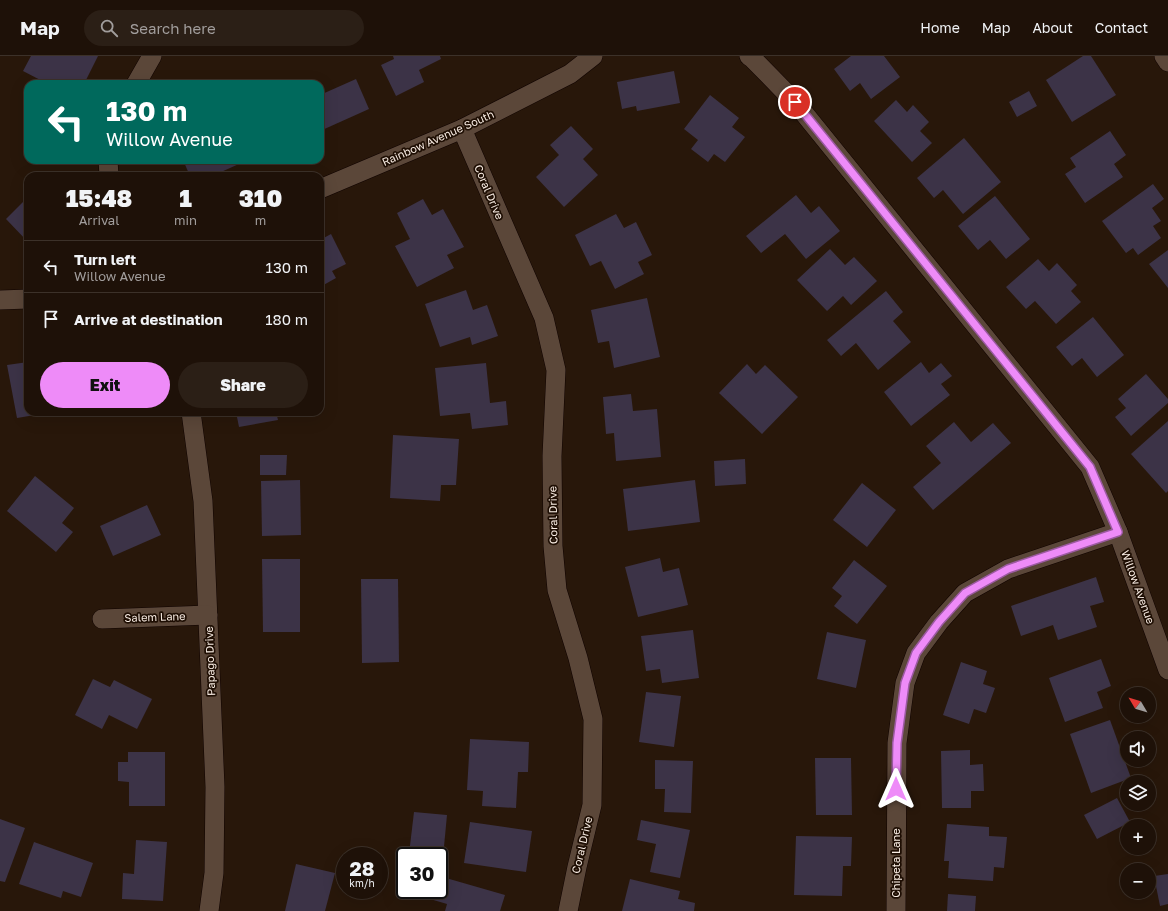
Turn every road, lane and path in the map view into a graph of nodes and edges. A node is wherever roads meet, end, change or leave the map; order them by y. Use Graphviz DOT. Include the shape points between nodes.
graph roads {
  1 [pos="152,56"];
  2 [pos="593,56"];
  3 [pos="749,56"];
  4 [pos="1164,56"];
  5 [pos="1168,62"];
  6 [pos="138,80"];
  7 [pos="462,129"];
  8 [pos="324,187"];
  9 [pos="24,299"];
  10 [pos="0,300"];
  11 [pos="192,416"];
  12 [pos="1118,532"];
  13 [pos="208,615"];
  14 [pos="102,619"];
  15 [pos="1168,670"];
  16 [pos="209,911"];
  17 [pos="568,911"];
  18 [pos="896,911"];
  1 -- 6 [label="street"];
  2 -- 7 [label="street, Rainbow Avenue South" via="570,74"];
  3 -- 12 [label="street, Willow Avenue" via="795,102 1090,467"];
  4 -- 5 [label="street"];
  7 -- 8 [label="street, Rainbow Avenue South"];
  7 -- 17 [label="street, Coral Drive" via="544,318 556,370 552,464 553,546 557,590 593,719 592,805"];
  9 -- 10 [label="street"];
  11 -- 13 [label="street, Papago Drive" via="203,501"];
  12 -- 15 [label="street, Willow Avenue"];
  12 -- 18 [label="street, Chipeta Lane" via="1008,569 965,593 916,653 905,683 897,743"];
  13 -- 14 [label="street, Salem Lane"];
  13 -- 16 [label="street, Papago Drive" via="214,787 214,873"];
}
